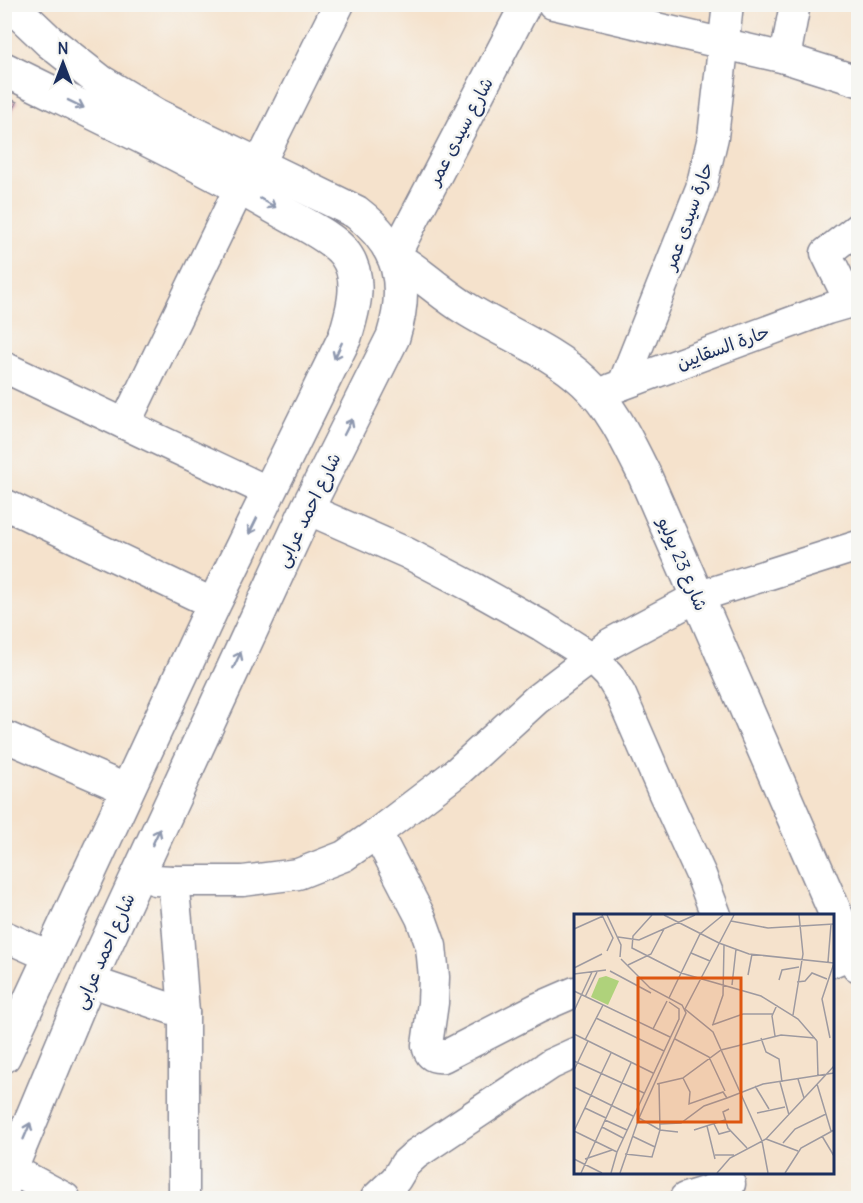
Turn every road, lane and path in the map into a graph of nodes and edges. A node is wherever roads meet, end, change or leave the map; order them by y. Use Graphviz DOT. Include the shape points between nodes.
graph roads {
  1 [pos="10,4"];
  2 [pos="339,4"];
  3 [pos="526,4"];
  4 [pos="553,4"];
  5 [pos="728,4"];
  6 [pos="795,4"];
  7 [pos="725,44"];
  8 [pos="785,58"];
  9 [pos="4,69"];
  10 [pos="858,81"];
  11 [pos="249,176"];
  12 [pos="858,228"];
  13 [pos="394,257"];
  14 [pos="854,301"];
  15 [pos="4,367"];
  16 [pos="610,389"];
  17 [pos="125,424"];
  18 [pos="269,492"];
  19 [pos="4,504"];
  20 [pos="306,509"];
  21 [pos="858,546"];
  22 [pos="697,597"];
  23 [pos="214,604"];
  24 [pos="591,657"];
  25 [pos="4,736"];
  26 [pos="128,790"];
  27 [pos="377,833"];
  28 [pos="137,878"];
  29 [pos="173,881"];
  30 [pos="716,914"];
  31 [pos="832,914"];
  32 [pos="833,917"];
  33 [pos="4,936"];
  34 [pos="51,957"];
  35 [pos="850,957"];
  36 [pos="89,981"];
  37 [pos="574,992"];
  38 [pos="184,1013"];
  39 [pos="574,1053"];
  40 [pos="4,1056"];
  41 [pos="8,1177"];
  42 [pos="731,1185"];
  43 [pos="64,1198"];
  44 [pos="184,1198"];
  45 [pos="376,1198"];
  46 [pos="686,1198"];
  1 -- 11 [label="main road, شارع احمد عرابى" via="101,82"];
  2 -- 11 [label="street"];
  3 -- 13 [label="street, شارع سيدى عمر"];
  4 -- 7 [label="street"];
  5 -- 7 [label="street, حارة سيدى عمر"];
  6 -- 8 [label="street"];
  7 -- 8 [label="street"];
  7 -- 16 [label="street, حارة سيدى عمر" via="713,137 701,188"];
  8 -- 10 [label="street"];
  9 -- 11 [label="main road, شارع احمد عرابى, one-way"];
  11 -- 13 [label="main road, شارع احمد عرابى" via="356,212 378,231"];
  11 -- 17 [label="street"];
  11 -- 18 [label="main road, شارع احمد عرابى, one-way" via="345,253 355,283 345,337"];
  12 -- 14 [label="street, حارة السقايين" via="826,253"];
  13 -- 16 [label="main road, شارع 23 يوليو" via="443,294 564,365 585,382"];
  20 -- 13 [label="main road, شارع احمد عرابى, one-way" via="393,337 401,293"];
  14 -- 16 [label="street, حارة السقايين"];
  15 -- 17 [label="street"];
  16 -- 22 [label="main road, شارع 23 يوليو" via="618,424"];
  17 -- 18 [label="street"];
  18 -- 23 [label="main road, شارع احمد عرابى, one-way"];
  19 -- 23 [label="street"];
  20 -- 24 [label="street" via="407,553"];
  28 -- 20 [label="main road, شارع احمد عرابى, one-way"];
  21 -- 22 [label="street"];
  22 -- 24 [label="street"];
  22 -- 31 [label="main road, شارع 23 يوليو"];
  23 -- 26 [label="main road, شارع احمد عرابى"];
  24 -- 27 [label="street" via="537,699 458,772"];
  24 -- 30 [label="street" via="621,695"];
  25 -- 26 [label="street"];
  26 -- 34 [label="main road, شارع احمد عرابى"];
  27 -- 29 [label="street" via="344,856 298,874 243,881"];
  27 -- 37 [label="street" via="422,918 431,946 434,1003 427,1045 431,1056 443,1057"];
  28 -- 29 [label="street"];
  28 -- 36 [label="main road, شارع احمد عرابى"];
  29 -- 38 [label="street"];
  32 -- 35 [label="main road, شارع 23 يوليو"];
  33 -- 34 [label="street"];
  34 -- 40 [label="main road, شارع احمد عرابى"];
  36 -- 38 [label="street"];
  41 -- 36 [label="main road, شارع احمد عرابى, one-way"];
  38 -- 44 [label="street"];
  39 -- 45 [label="street" via="550,1064 416,1154"];
  41 -- 43 [label="street"];
  42 -- 46 [label="street"];
}
